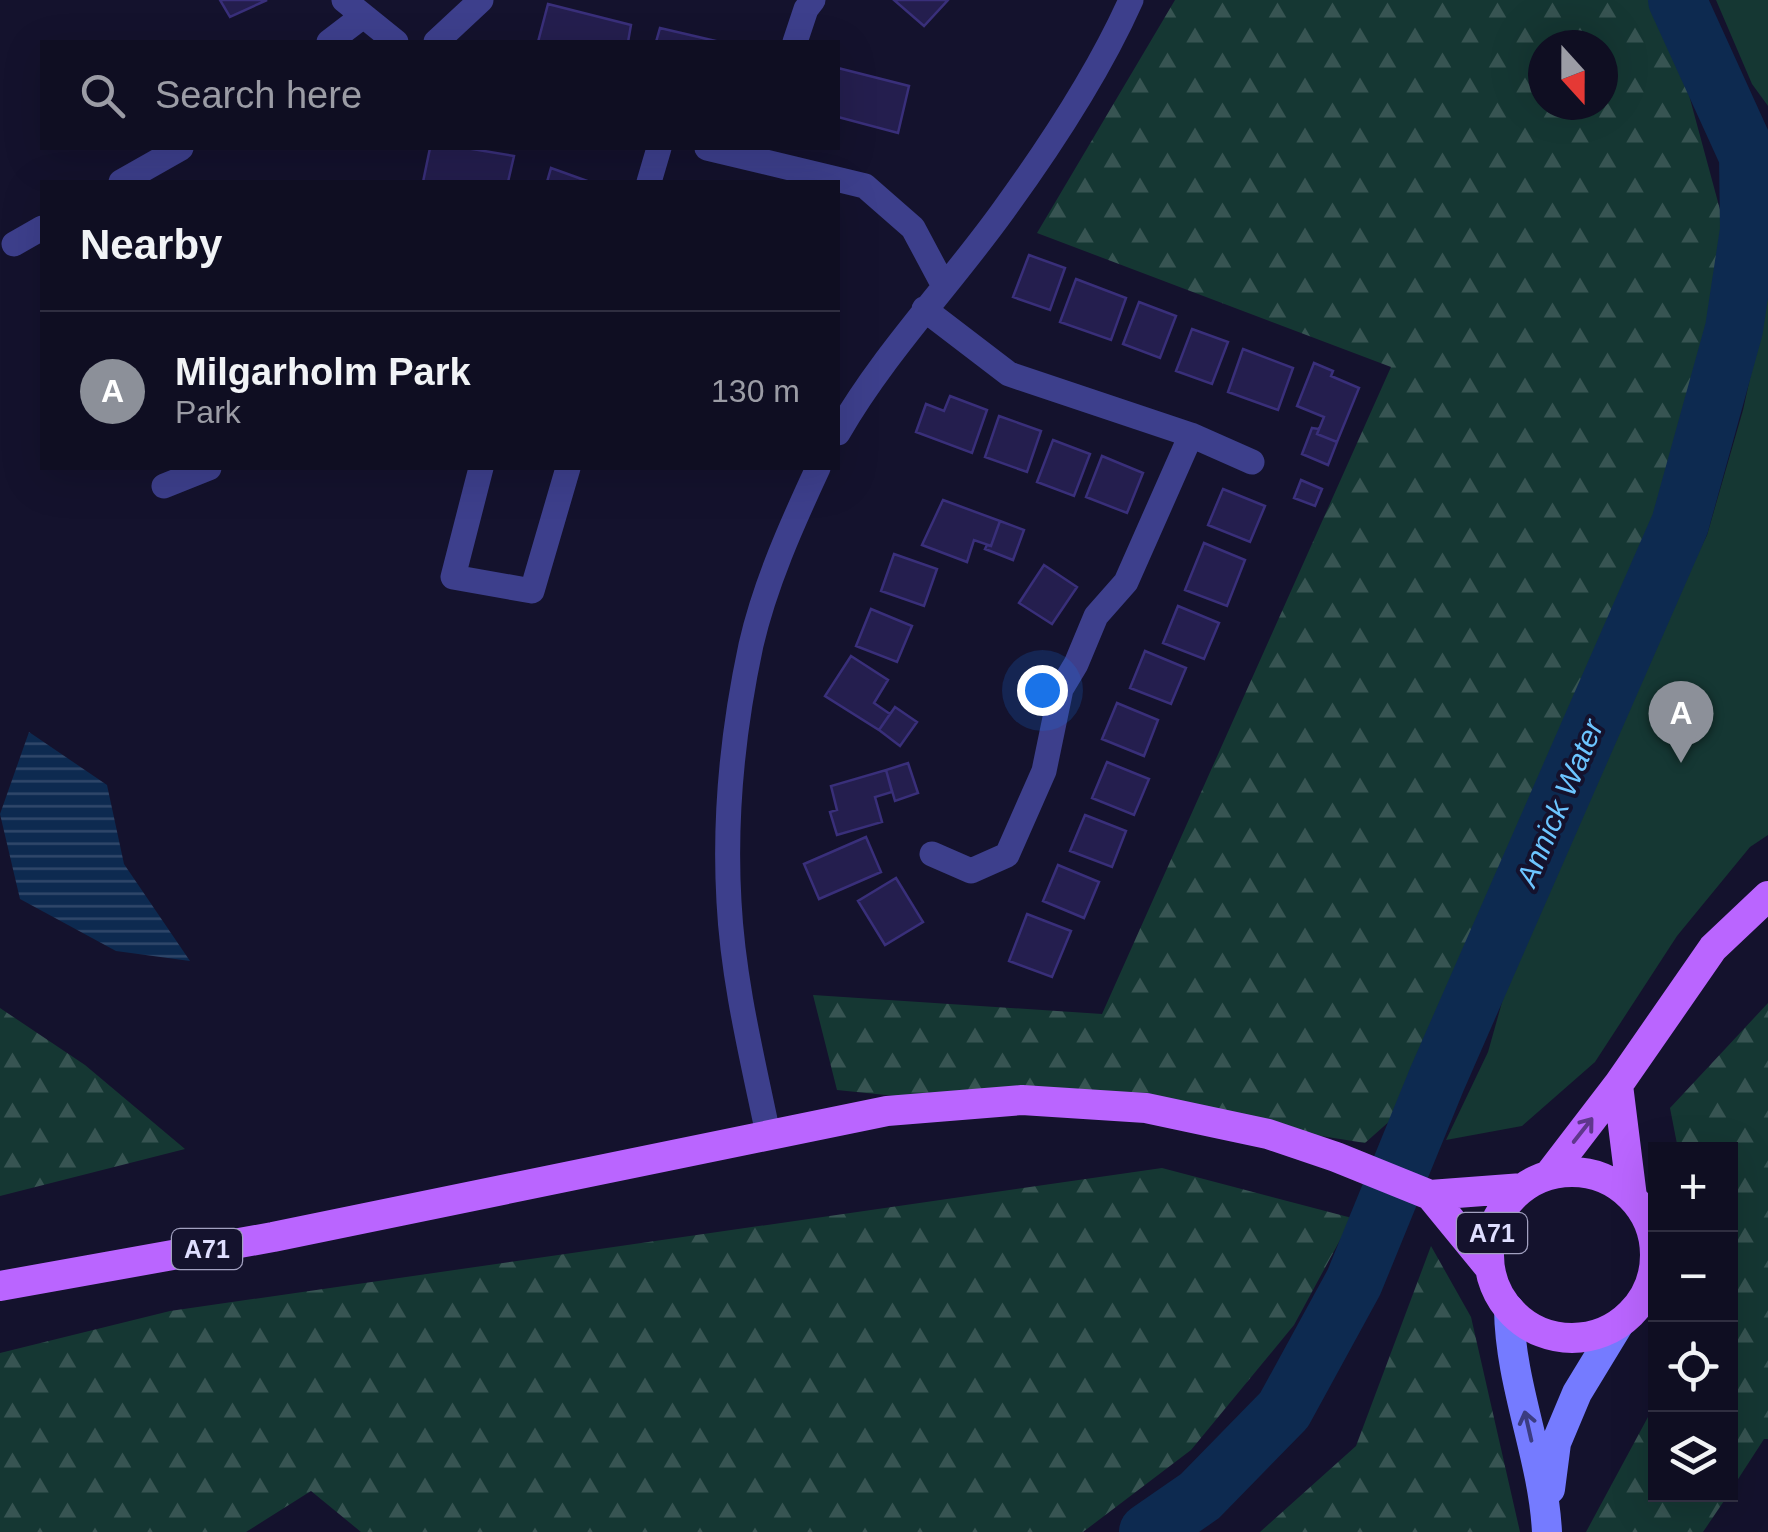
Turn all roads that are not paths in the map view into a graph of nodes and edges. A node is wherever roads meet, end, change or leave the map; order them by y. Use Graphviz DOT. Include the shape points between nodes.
graph roads {
  1 [pos="481,0"];
  2 [pos="813,0"];
  3 [pos="1131,0"];
  4 [pos="354,8"];
  5 [pos="330,40"];
  6 [pos="394,40"];
  7 [pos="438,40"];
  8 [pos="796,40"];
  9 [pos="177,150"];
  10 [pos="658,150"];
  11 [pos="740,151"];
  12 [pos="124,180"];
  13 [pos="650,180"];
  14 [pos="40,229"];
  15 [pos="14,244"];
  16 [pos="944,286"];
  17 [pos="924,309"];
  18 [pos="840,429"];
  19 [pos="1190,435"];
  20 [pos="1252,462"];
  21 [pos="204,470"];
  22 [pos="480,470"];
  23 [pos="567,470"];
  24 [pos="817,470"];
  25 [pos="164,486"];
  26 [pos="932,854"];
  27 [pos="1768,896"];
  28 [pos="1618,1085"];
  29 [pos="768,1134"];
  30 [pos="1536,1182"];
  31 [pos="1430,1195"];
  32 [pos="1632,1196"];
  33 [pos="1490,1267"];
  34 [pos="0,1286"];
  35 [pos="1509,1310"];
  36 [pos="1619,1324"];
  37 [pos="1547,1527"];
  1 -- 7 [label="street"];
  2 -- 8 [label="street"];
  3 -- 16 [label="street" via="1067,116"];
  4 -- 5 [label="street"];
  4 -- 6 [label="street"];
  9 -- 12 [label="street"];
  10 -- 13 [label="street"];
  11 -- 16 [label="street" via="865,186 913,228"];
  14 -- 15 [label="street"];
  16 -- 17 [label="street"];
  17 -- 18 [label="street"];
  17 -- 19 [label="street" via="1009,374"];
  19 -- 20 [label="street"];
  19 -- 26 [label="street" via="1126,582 1096,616 1061,688 1044,771 1007,855 971,871"];
  21 -- 25 [label="street"];
  22 -- 23 [label="street" via="453,576 532,591"];
  24 -- 29 [label="street" via="752,643 732,758 729,903"];
  27 -- 28 [label="main road, A71" via="1713,948"];
  30 -- 28 [label="main road, A71, one-way"];
  28 -- 32 [label="main road"];
  29 -- 31 [label="main road, A71" via="887,1110 1022,1100 1146,1108 1268,1134"];
  29 -- 34 [label="main road, A71"];
  30 -- 31 [label="main road, A71"];
  30 -- 32 [label="main road, A71" via="1588,1173"];
  30 -- 33 [label="main road, A71" via="1501,1212"];
  31 -- 33 [label="main road, A71"];
  32 -- 36 [label="main road" via="1654,1236 1653,1278"];
  33 -- 35 [label="main road, A71"];
  35 -- 36 [label="main road" via="1547,1335 1577,1339"];
  37 -- 35 [label="main road, one-way" via="1510,1350"];
  36 -- 37 [label="main road" via="1556,1443"];
}
